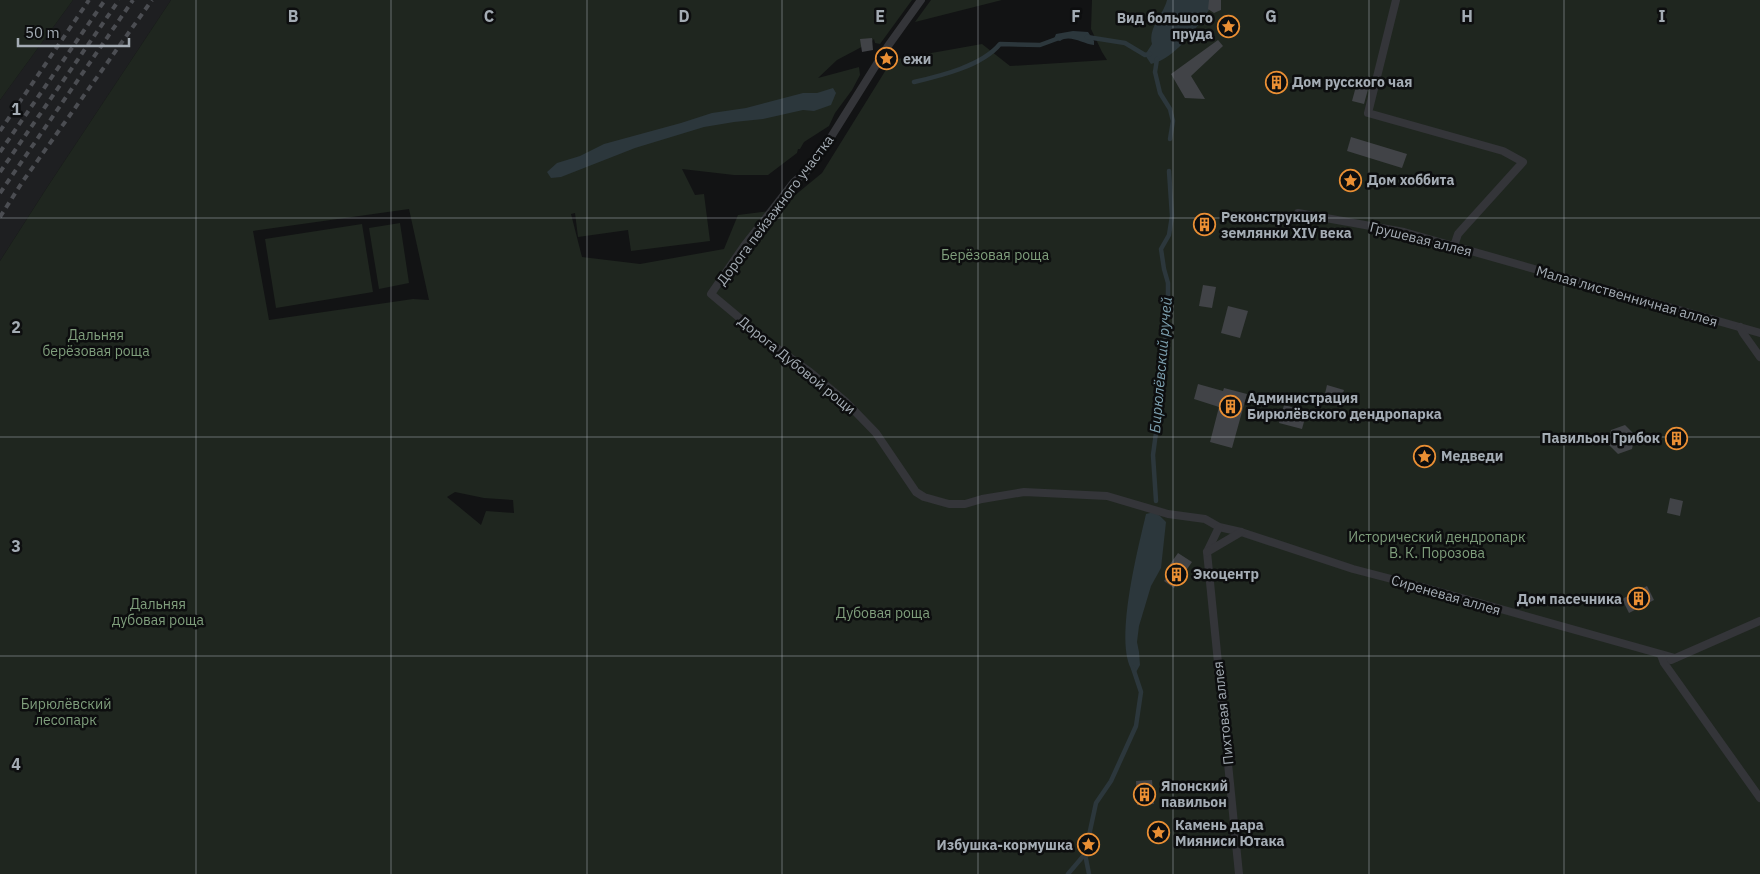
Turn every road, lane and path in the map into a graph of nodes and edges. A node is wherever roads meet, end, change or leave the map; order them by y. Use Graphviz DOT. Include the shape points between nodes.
graph roads {
  1 [pos="921,0"];
  2 [pos="1396,0"];
  3 [pos="1298,213"];
  4 [pos="1454,246"];
  5 [pos="1514,264"];
  6 [pos="711,294"];
  7 [pos="1740,327"];
  8 [pos="1760,333"];
  9 [pos="1760,356"];
  10 [pos="940,503"];
  11 [pos="1219,527"];
  12 [pos="1241,532"];
  13 [pos="1207,552"];
  14 [pos="1760,621"];
  15 [pos="1661,654"];
  16 [pos="1675,658"];
  17 [pos="1664,663"];
  18 [pos="1760,798"];
  19 [pos="1239,874"];
  1 -- 6 [label="lane, Дорога пейзажного участка" via="821,153 744,246"];
  2 -- 4 [label="lane" via="1368,113 1503,151 1523,162 1458,234"];
  3 -- 4 [label="lane, Грушевая аллея" via="1404,232"];
  4 -- 5 [label="lane, Грушевая аллея"];
  5 -- 7 [label="lane, Малая лиственничная аллея"];
  6 -- 10 [label="lane, Дорога Дубовой рощи" via="845,401 876,433 916,492"];
  7 -- 8 [label="lane, Малая лиственничная аллея"];
  7 -- 9 [label="lane"];
  10 -- 11 [label="lane, Сиреневая аллея" via="965,504 1024,492 1107,496 1168,514 1205,519"];
  11 -- 12 [label="lane, Сиреневая аллея"];
  11 -- 13 [label="lane"];
  12 -- 13 [label="lane"];
  12 -- 15 [label="lane, Сиреневая аллея" via="1353,569"];
  13 -- 19 [label="lane, Пихтовая аллея"];
  14 -- 16 [label="lane"];
  15 -- 16 [label="lane, Сиреневая аллея"];
  15 -- 17 [label="lane"];
  16 -- 17 [label="lane"];
  17 -- 18 [label="lane"];
}
